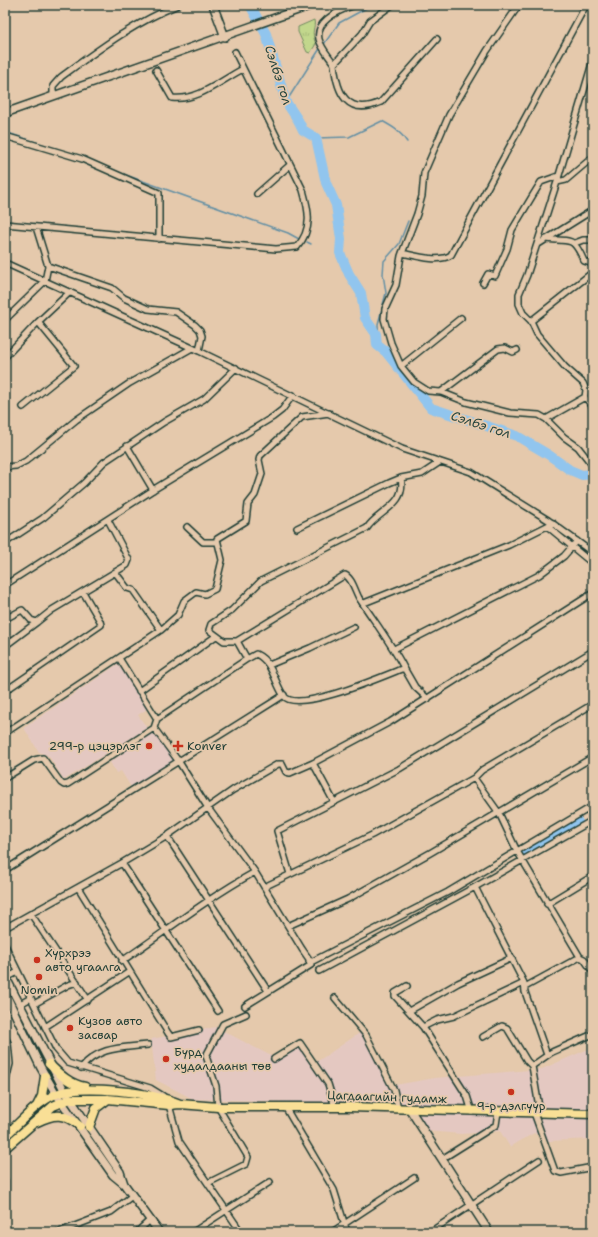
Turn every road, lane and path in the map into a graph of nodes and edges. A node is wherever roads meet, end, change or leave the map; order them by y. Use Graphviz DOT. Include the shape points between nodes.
graph roads {
  1 [pos="178,5"];
  2 [pos="213,5"];
  3 [pos="312,5"];
  4 [pos="354,5"];
  5 [pos="392,5"];
  6 [pos="519,5"];
  7 [pos="586,5"];
  8 [pos="228,36"];
  9 [pos="437,39"];
  10 [pos="235,52"];
  11 [pos="593,60"];
  12 [pos="334,64"];
  13 [pos="243,69"];
  14 [pos="156,70"];
  15 [pos="53,96"];
  16 [pos="5,114"];
  17 [pos="5,136"];
  18 [pos="593,157"];
  19 [pos="290,165"];
  20 [pos="558,179"];
  21 [pos="257,194"];
  22 [pos="593,210"];
  23 [pos="5,224"];
  24 [pos="36,227"];
  25 [pos="160,239"];
  26 [pos="546,239"];
  27 [pos="593,240"];
  28 [pos="575,243"];
  29 [pos="537,245"];
  30 [pos="402,254"];
  31 [pos="5,263"];
  32 [pos="593,264"];
  33 [pos="48,266"];
  34 [pos="593,272"];
  35 [pos="45,281"];
  36 [pos="483,283"];
  37 [pos="70,292"];
  38 [pos="461,318"];
  39 [pos="5,320"];
  40 [pos="531,321"];
  41 [pos="38,322"];
  42 [pos="192,348"];
  43 [pos="199,350"];
  44 [pos="518,350"];
  45 [pos="5,358"];
  46 [pos="401,366"];
  47 [pos="236,368"];
  48 [pos="441,392"];
  49 [pos="293,395"];
  50 [pos="585,397"];
  51 [pos="23,407"];
  52 [pos="593,407"];
  53 [pos="329,413"];
  54 [pos="546,419"];
  55 [pos="127,446"];
  56 [pos="440,462"];
  57 [pos="593,466"];
  58 [pos="5,467"];
  59 [pos="401,478"];
  60 [pos="152,490"];
  61 [pos="108,520"];
  62 [pos="553,523"];
  63 [pos="547,526"];
  64 [pos="187,527"];
  65 [pos="297,528"];
  66 [pos="576,541"];
  67 [pos="217,542"];
  68 [pos="5,543"];
  69 [pos="571,547"];
  70 [pos="593,553"];
  71 [pos="593,564"];
  72 [pos="116,572"];
  73 [pos="5,585"];
  74 [pos="83,592"];
  75 [pos="593,593"];
  76 [pos="364,603"];
  77 [pos="5,619"];
  78 [pos="37,622"];
  79 [pos="354,627"];
  80 [pos="161,630"];
  81 [pos="216,636"];
  82 [pos="237,641"];
  83 [pos="5,646"];
  84 [pos="394,649"];
  85 [pos="593,651"];
  86 [pos="119,658"];
  87 [pos="247,658"];
  88 [pos="269,665"];
  89 [pos="404,668"];
  90 [pos="5,691"];
  91 [pos="139,691"];
  92 [pos="284,695"];
  93 [pos="428,699"];
  94 [pos="593,704"];
  95 [pos="157,719"];
  96 [pos="154,728"];
  97 [pos="5,733"];
  98 [pos="593,757"];
  99 [pos="179,762"];
  100 [pos="313,763"];
  101 [pos="5,778"];
  102 [pos="474,778"];
  103 [pos="334,802"];
  104 [pos="593,806"];
  105 [pos="208,808"];
  106 [pos="499,813"];
  107 [pos="593,820"];
  108 [pos="168,836"];
  109 [pos="517,850"];
  110 [pos="522,860"];
  111 [pos="122,863"];
  112 [pos="5,870"];
  113 [pos="255,872"];
  114 [pos="290,874"];
  115 [pos="592,879"];
  116 [pos="264,887"];
  117 [pos="475,887"];
  118 [pos="78,889"];
  119 [pos="208,901"];
  120 [pos="547,904"];
  121 [pos="31,914"];
  122 [pos="288,926"];
  123 [pos="5,928"];
  124 [pos="165,931"];
  125 [pos="5,945"];
  126 [pos="339,947"];
  127 [pos="345,956"];
  128 [pos="580,956"];
  129 [pos="512,958"];
  130 [pos="309,960"];
  131 [pos="122,961"];
  132 [pos="319,971"];
  133 [pos="18,972"];
  134 [pos="129,972"];
  135 [pos="593,972"];
  136 [pos="6,977"];
  137 [pos="77,982"];
  138 [pos="524,985"];
  139 [pos="407,986"];
  140 [pos="268,991"];
  141 [pos="5,994"];
  142 [pos="31,998"];
  143 [pos="335,998"];
  144 [pos="88,1000"];
  145 [pos="20,1004"];
  146 [pos="34,1004"];
  147 [pos="245,1006"];
  148 [pos="218,1011"];
  149 [pos="409,1011"];
  150 [pos="246,1014"];
  151 [pos="46,1027"];
  152 [pos="423,1027"];
  153 [pos="199,1030"];
  154 [pos="593,1034"];
  155 [pos="5,1037"];
  156 [pos="483,1037"];
  157 [pos="6,1044"];
  158 [pos="148,1045"];
  159 [pos="547,1055"];
  160 [pos="274,1059"];
  161 [pos="49,1064"];
  162 [pos="532,1066"];
  163 [pos="81,1068"];
  164 [pos="45,1076"];
  165 [pos="5,1084"];
  166 [pos="64,1090"];
  167 [pos="56,1094"];
  168 [pos="109,1095"];
  169 [pos="70,1099"];
  170 [pos="61,1102"];
  171 [pos="167,1102"];
  172 [pos="218,1107"];
  173 [pos="285,1107"];
  174 [pos="334,1107"];
  175 [pos="35,1108"];
  176 [pos="398,1108"];
  177 [pos="409,1108"];
  178 [pos="472,1112"];
  179 [pos="498,1112"];
  180 [pos="537,1113"];
  181 [pos="593,1114"];
  182 [pos="29,1126"];
  183 [pos="80,1126"];
  184 [pos="89,1126"];
  185 [pos="5,1136"];
  186 [pos="5,1148"];
  187 [pos="442,1159"];
  188 [pos="539,1160"];
  189 [pos="593,1167"];
  190 [pos="414,1178"];
  191 [pos="5,1181"];
  192 [pos="270,1182"];
  193 [pos="208,1183"];
  194 [pos="124,1184"];
  195 [pos="132,1196"];
  196 [pos="5,1197"];
  197 [pos="472,1206"];
  198 [pos="226,1210"];
  199 [pos="150,1220"];
  200 [pos="343,1225"];
  201 [pos="59,1232"];
  202 [pos="137,1232"];
  203 [pos="159,1232"];
  204 [pos="193,1232"];
  205 [pos="241,1232"];
  206 [pos="332,1232"];
  207 [pos="347,1232"];
  208 [pos="430,1232"];
  209 [pos="489,1232"];
  1 -- 15 [label="street" via="132,28 61,77 53,86"];
  2 -- 8 [label="main road"];
  3 -- 8 [label="main road"];
  4 -- 12 [label="street" via="335,14 320,30 320,41"];
  5 -- 12 [label="street" via="370,21 362,34"];
  6 -- 30 [label="street" via="487,51 449,115 424,174 422,196"];
  7 -- 30 [label="street" via="451,255 446,258 434,258"];
  8 -- 15 [label="main road"];
  9 -- 12 [label="street" via="381,102 371,106 350,104 345,101"];
  10 -- 13 [label="street"];
  11 -- 20 [label="street"];
  13 -- 14 [label="street" via="199,94 179,98 172,98"];
  13 -- 19 [label="street"];
  15 -- 16 [label="main road"];
  17 -- 25 [label="street" via="82,159 159,193"];
  18 -- 20 [label="street" via="566,180"];
  19 -- 21 [label="street"];
  19 -- 25 [label="street" via="307,205 308,230 297,247 276,249"];
  20 -- 29 [label="street"];
  20 -- 36 [label="street" via="541,182 512,230 507,249 494,276 488,274"];
  22 -- 26 [label="street"];
  23 -- 24 [label="street"];
  24 -- 25 [label="street"];
  24 -- 33 [label="street"];
  26 -- 28 [label="street"];
  26 -- 29 [label="street"];
  27 -- 28 [label="street"];
  28 -- 32 [label="street" via="584,260"];
  29 -- 40 [label="street" via="519,294 522,313"];
  30 -- 46 [label="street" via="396,285 385,310 384,320"];
  31 -- 35 [label="street"];
  33 -- 35 [label="street"];
  33 -- 43 [label="street" via="112,288 124,298 148,308 176,312 200,330 202,336"];
  34 -- 40 [label="street"];
  35 -- 37 [label="street"];
  35 -- 39 [label="street"];
  37 -- 41 [label="street"];
  37 -- 42 [label="street"];
  38 -- 46 [label="street"];
  40 -- 50 [label="street" via="537,334 565,367 586,386"];
  41 -- 45 [label="street"];
  41 -- 51 [label="street" via="74,366"];
  42 -- 43 [label="street"];
  42 -- 58 [label="street" via="130,383 76,420 26,461 16,466"];
  43 -- 47 [label="street"];
  44 -- 48 [label="street" via="513,352 505,348 498,349"];
  46 -- 48 [label="street" via="422,388"];
  47 -- 49 [label="street"];
  47 -- 55 [label="street" via="204,399"];
  48 -- 54 [label="street" via="466,402 510,413 539,415"];
  49 -- 53 [label="street"];
  49 -- 60 [label="street" via="274,417"];
  50 -- 52 [label="street"];
  50 -- 54 [label="street"];
  53 -- 56 [label="street" via="402,449"];
  53 -- 67 [label="street" via="302,417 260,456 262,474 255,495 248,504 246,521 220,536"];
  54 -- 57 [label="street" via="578,447"];
  55 -- 60 [label="street"];
  55 -- 68 [label="street" via="104,462 84,484 43,518"];
  56 -- 59 [label="street" via="422,474"];
  56 -- 62 [label="street" via="462,468 479,477"];
  59 -- 65 [label="street"];
  59 -- 81 [label="street" via="402,485 392,507 361,532 261,581 232,610 211,624 209,630"];
  60 -- 61 [label="street"];
  61 -- 72 [label="street" via="130,561 127,566"];
  61 -- 73 [label="street"];
  62 -- 63 [label="street"];
  62 -- 66 [label="street"];
  63 -- 69 [label="street"];
  63 -- 76 [label="street" via="509,545"];
  64 -- 67 [label="street" via="203,542"];
  66 -- 69 [label="street"];
  66 -- 70 [label="street"];
  67 -- 80 [label="street" via="222,560 215,589 205,594 196,592 184,601 178,615"];
  69 -- 71 [label="street"];
  69 -- 84 [label="street" via="539,575"];
  72 -- 74 [label="street"];
  72 -- 80 [label="street" via="127,588 133,590"];
  74 -- 78 [label="street"];
  74 -- 90 [label="street" via="101,625"];
  75 -- 93 [label="street"];
  76 -- 82 [label="street" via="344,575"];
  76 -- 84 [label="street"];
  77 -- 78 [label="street" via="22,610 31,620"];
  78 -- 83 [label="street"];
  79 -- 88 [label="street"];
  80 -- 86 [label="street"];
  81 -- 82 [label="street" via="224,641"];
  81 -- 91 [label="street"];
  82 -- 87 [label="street"];
  84 -- 89 [label="street"];
  85 -- 103 [label="street" via="399,768"];
  86 -- 91 [label="street"];
  86 -- 97 [label="street"];
  87 -- 88 [label="street" via="256,654"];
  87 -- 95 [label="street"];
  88 -- 92 [label="street"];
  89 -- 92 [label="street" via="320,698 293,701"];
  89 -- 93 [label="street" via="415,687"];
  91 -- 95 [label="street"];
  92 -- 99 [label="street"];
  93 -- 100 [label="street" via="373,732"];
  94 -- 102 [label="street" via="482,770"];
  95 -- 96 [label="street"];
  96 -- 99 [label="street"];
  96 -- 101 [label="street" via="68,784 61,783 43,758 34,760"];
  98 -- 106 [label="street"];
  99 -- 105 [label="street"];
  99 -- 112 [label="street"];
  100 -- 103 [label="street"];
  100 -- 105 [label="street" via="288,774 280,762"];
  102 -- 106 [label="street"];
  102 -- 114 [label="street" via="372,835"];
  103 -- 114 [label="street" via="277,831"];
  104 -- 109 [label="street"];
  105 -- 108 [label="street"];
  105 -- 113 [label="street"];
  106 -- 109 [label="street"];
  106 -- 122 [label="street" via="348,899"];
  107 -- 110 [label="street"];
  108 -- 111 [label="street"];
  108 -- 119 [label="street"];
  109 -- 110 [label="street"];
  109 -- 126 [label="street" via="448,892"];
  110 -- 117 [label="street"];
  110 -- 120 [label="street"];
  111 -- 118 [label="street"];
  111 -- 124 [label="street"];
  113 -- 116 [label="street"];
  113 -- 119 [label="street"];
  114 -- 116 [label="street"];
  115 -- 120 [label="street"];
  116 -- 122 [label="street"];
  117 -- 127 [label="street"];
  117 -- 129 [label="street"];
  118 -- 121 [label="street"];
  118 -- 131 [label="street"];
  119 -- 124 [label="street"];
  119 -- 140 [label="street"];
  120 -- 128 [label="street"];
  121 -- 123 [label="street"];
  121 -- 137 [label="street"];
  122 -- 130 [label="street"];
  124 -- 131 [label="street"];
  124 -- 148 [label="street"];
  125 -- 133 [label="street"];
  126 -- 127 [label="street"];
  126 -- 130 [label="street" via="314,961"];
  127 -- 132 [label="street"];
  128 -- 135 [label="street"];
  128 -- 138 [label="street"];
  129 -- 138 [label="street"];
  129 -- 149 [label="street" via="458,983"];
  130 -- 140 [label="street" via="311,965"];
  131 -- 134 [label="street"];
  133 -- 136 [label="street"];
  133 -- 142 [label="street"];
  134 -- 144 [label="street"];
  134 -- 153 [label="street" via="157,1018 172,1037"];
  136 -- 145 [label="main road"];
  137 -- 144 [label="street"];
  137 -- 146 [label="street"];
  138 -- 152 [label="street"];
  138 -- 159 [label="street"];
  139 -- 149 [label="street" via="395,993 395,996"];
  140 -- 147 [label="street"];
  141 -- 164 [label="main road"];
  142 -- 145 [label="street"];
  142 -- 146 [label="street"];
  143 -- 176 [label="street" via="366,1035 394,1090"];
  144 -- 151 [label="street"];
  145 -- 161 [label="main road"];
  146 -- 151 [label="street"];
  149 -- 152 [label="street"];
  150 -- 172 [label="street" via="223,1024 206,1056 216,1086"];
  151 -- 163 [label="street" via="56,1049 68,1063"];
  152 -- 178 [label="street" via="467,1096"];
  154 -- 159 [label="street"];
  155 -- 157 [label="street"];
  156 -- 162 [label="street" via="502,1026 507,1028"];
  157 -- 165 [label="street" via="10,1064"];
  158 -- 163 [label="street" via="130,1045 106,1050 92,1057"];
  159 -- 162 [label="street"];
  160 -- 174 [label="street" via="300,1043 328,1084"];
  161 -- 166 [label="main road"];
  161 -- 168 [label="main road" via="77,1086"];
  162 -- 180 [label="street"];
  163 -- 171 [label="street" via="150,1088"];
  164 -- 167 [label="main road"];
  164 -- 175 [label="main road" via="42,1096"];
  166 -- 167 [label="main road"];
  166 -- 168 [label="main road, Цагдаагийн гудамж"];
  166 -- 169 [label="main road"];
  167 -- 170 [label="main road"];
  167 -- 175 [label="main road"];
  168 -- 169 [label="main road, Цагдаагийн гудамж"];
  168 -- 171 [label="main road, Цагдаагийн гудамж"];
  168 -- 184 [label="main road" via="96,1108"];
  169 -- 170 [label="main road, Цагдаагийн гудамж"];
  169 -- 184 [label="main road"];
  170 -- 182 [label="main road, Цагдаагийн гудамж"];
  170 -- 183 [label="main road"];
  171 -- 172 [label="main road, Цагдаагийн гудамж"];
  171 -- 193 [label="street" via="179,1141"];
  172 -- 173 [label="main road, Цагдаагийн гудамж"];
  172 -- 193 [label="street" via="248,1161"];
  173 -- 174 [label="main road, Цагдаагийн гудамж"];
  173 -- 200 [label="street" via="334,1190 341,1209"];
  174 -- 176 [label="main road, Цагдаагийн гудамж"];
  175 -- 185 [label="main road"];
  176 -- 177 [label="main road, Цагдаагийн гудамж"];
  177 -- 178 [label="main road, Цагдаагийн гудамж"];
  177 -- 187 [label="main road"];
  178 -- 179 [label="main road, Цагдаагийн гудамж"];
  179 -- 180 [label="main road, Цагдаагийн гудамж"];
  179 -- 187 [label="street" via="496,1125"];
  180 -- 181 [label="main road, Цагдаагийн гудамж"];
  180 -- 189 [label="street" via="555,1171 561,1173"];
  182 -- 183 [label="main road" via="55,1115 69,1117"];
  182 -- 186 [label="main road, Цагдаагийн гудамж"];
  183 -- 194 [label="main road" via="113,1176"];
  184 -- 194 [label="main road" via="120,1172"];
  187 -- 197 [label="main road"];
  188 -- 197 [label="street"];
  190 -- 200 [label="street"];
  191 -- 196 [label="street"];
  192 -- 198 [label="street"];
  193 -- 198 [label="street"];
  194 -- 195 [label="main road"];
  195 -- 199 [label="main road"];
  195 -- 201 [label="street" via="111,1212"];
  197 -- 208 [label="street"];
  197 -- 209 [label="main road"];
  198 -- 204 [label="street"];
  198 -- 205 [label="street"];
  199 -- 202 [label="street"];
  199 -- 203 [label="main road"];
  200 -- 206 [label="street"];
  200 -- 207 [label="street"];
}
